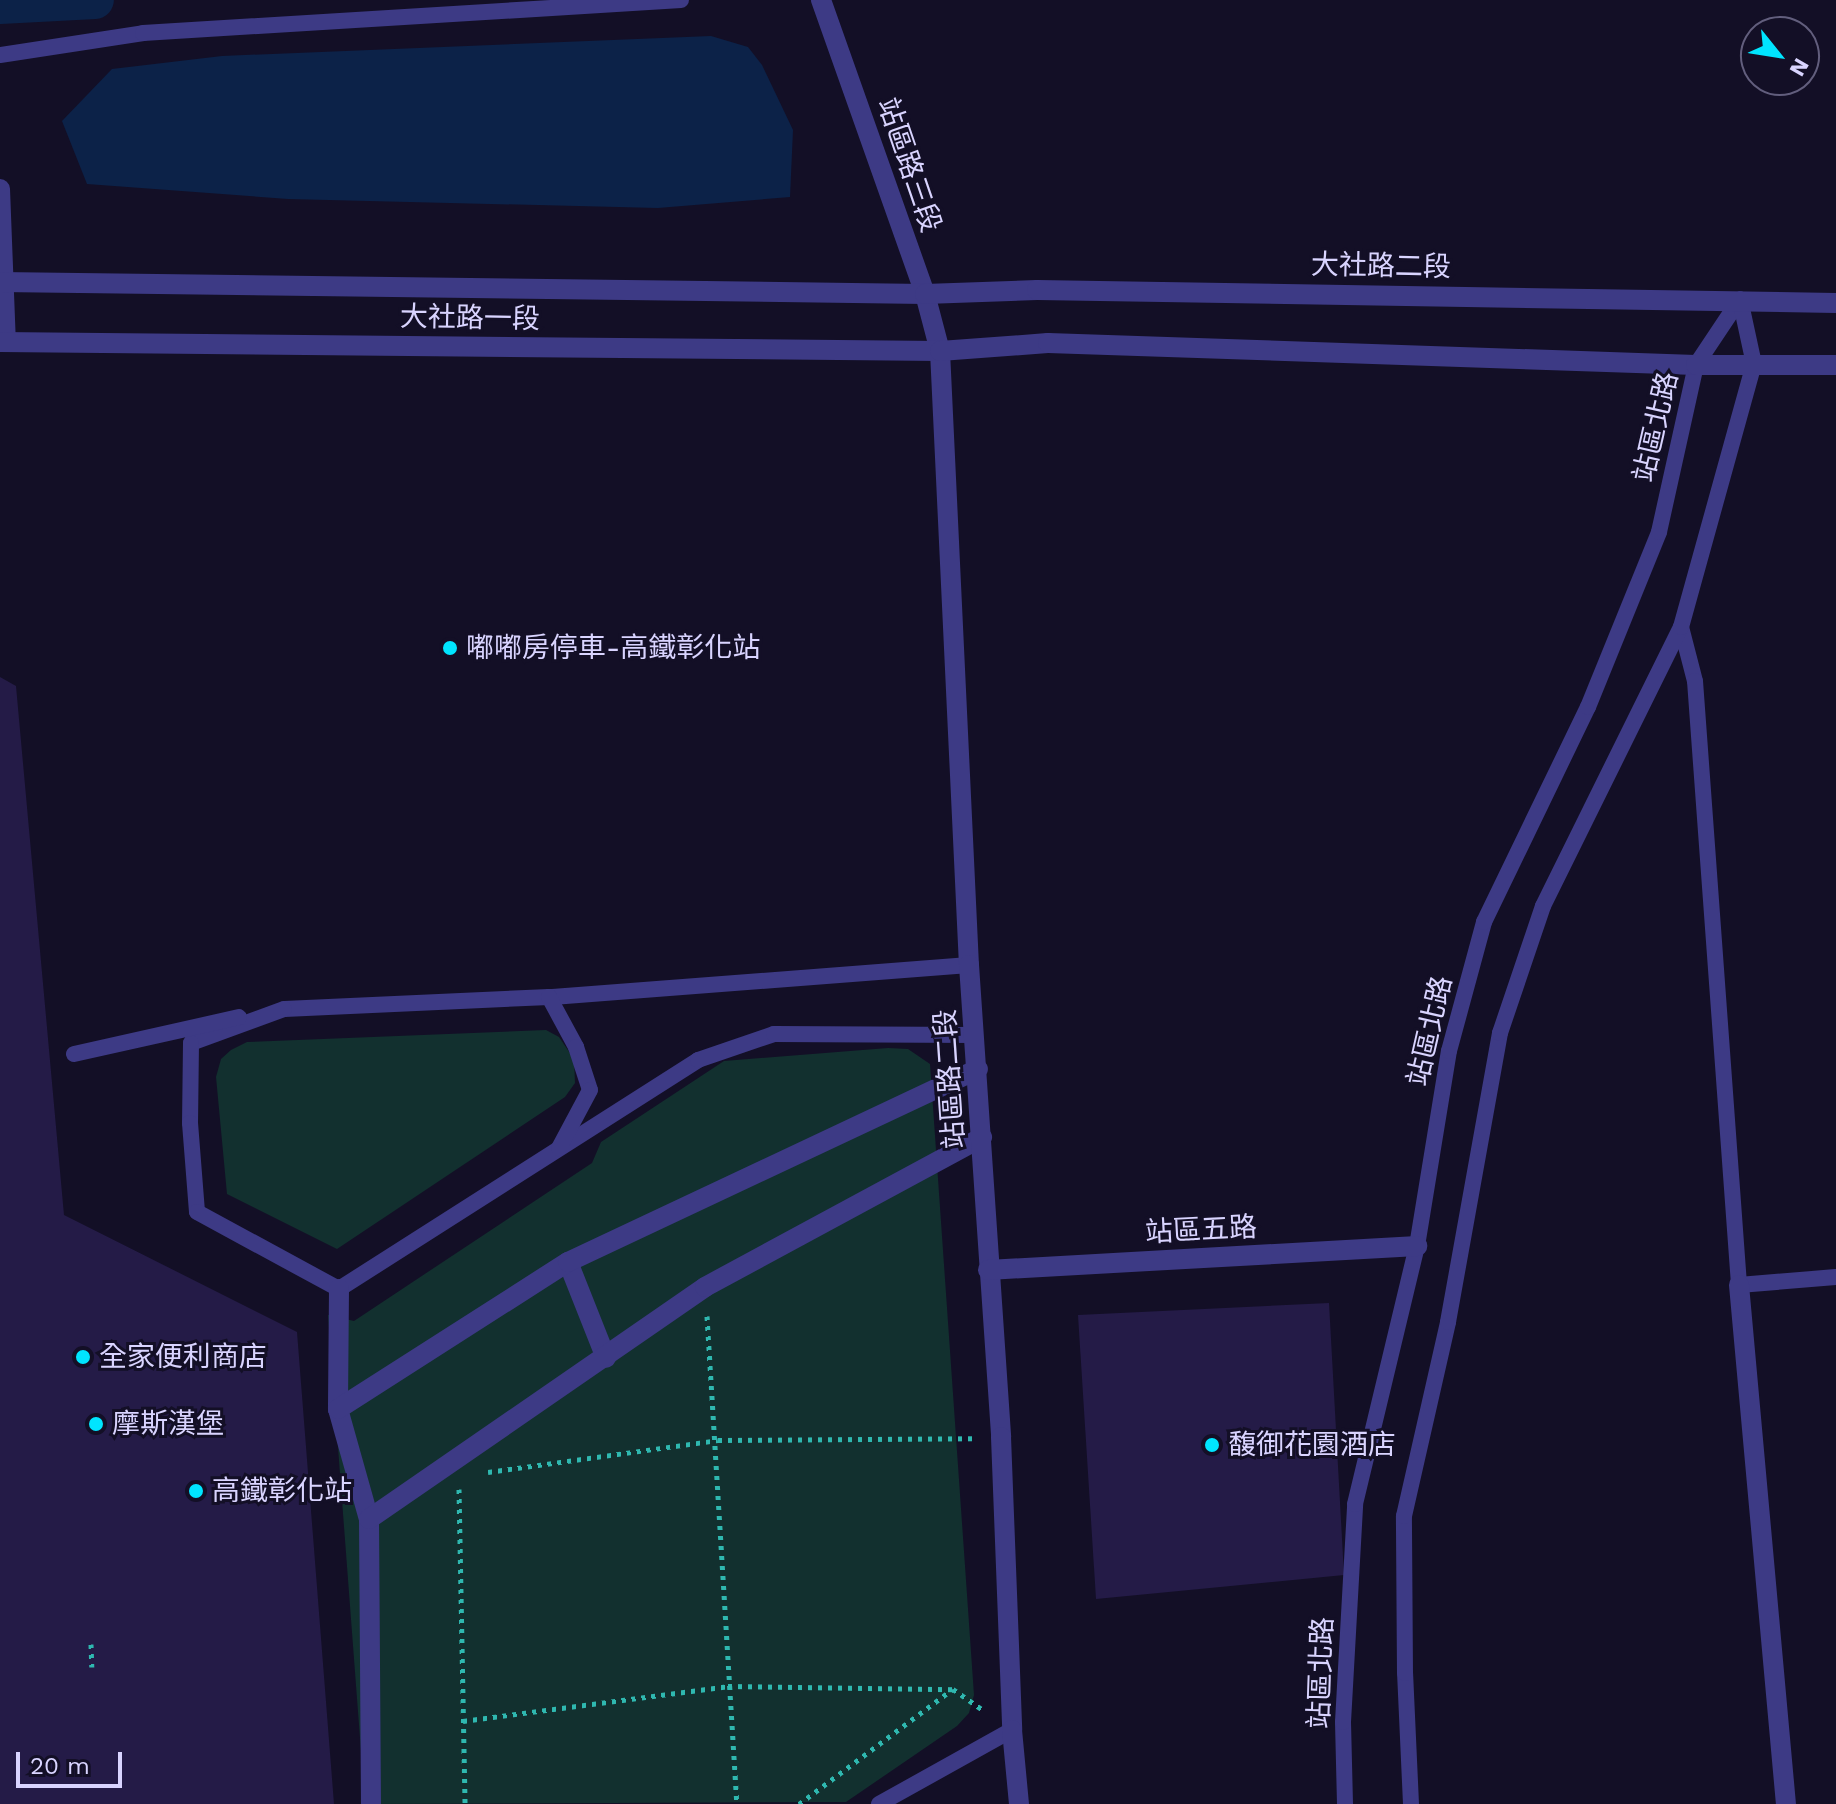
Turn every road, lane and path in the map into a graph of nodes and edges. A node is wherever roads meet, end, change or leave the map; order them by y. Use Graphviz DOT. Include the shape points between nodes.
graph roads {
  1 [pos="681,0"];
  2 [pos="821,0"];
  3 [pos="0,55"];
  4 [pos="0,189"];
  5 [pos="3,281"];
  6 [pos="925,294"];
  7 [pos="1740,299"];
  8 [pos="1836,303"];
  9 [pos="3,342"];
  10 [pos="940,351"];
  11 [pos="1754,364"];
  12 [pos="1696,365"];
  13 [pos="1836,365"];
  14 [pos="1681,627"];
  15 [pos="969,965"];
  16 [pos="549,997"];
  17 [pos="284,1009"];
  18 [pos="975,1035"];
  19 [pos="74,1054"];
  20 [pos="978,1069"];
  21 [pos="982,1137"];
  22 [pos="558,1150"];
  23 [pos="1417,1246"];
  24 [pos="568,1262"];
  25 [pos="988,1270"];
  26 [pos="1836,1277"];
  27 [pos="1739,1285"];
  28 [pos="705,1287"];
  29 [pos="339,1289"];
  30 [pos="606,1358"];
  31 [pos="338,1409"];
  32 [pos="1001,1437"];
  33 [pos="718,1440"];
  34 [pos="467,1452"];
  35 [pos="459,1476"];
  36 [pos="369,1519"];
  37 [pos="91,1644"];
  38 [pos="92,1667"];
  39 [pos="728,1686"];
  40 [pos="953,1689"];
  41 [pos="463,1721"];
  42 [pos="1012,1730"];
  43 [pos="371,1804"];
  44 [pos="465,1804"];
  45 [pos="737,1804"];
  46 [pos="799,1804"];
  47 [pos="879,1804"];
  48 [pos="1019,1804"];
  49 [pos="1345,1804"];
  50 [pos="1411,1804"];
  51 [pos="1786,1804"];
  1 -- 3 [label="lane" via="143,33"];
  2 -- 6 [label="street, 站區路三段"];
  4 -- 5 [label="street"];
  5 -- 6 [label="street, 大社路一段"];
  5 -- 9 [label="street"];
  6 -- 7 [label="street, 大社路二段" via="1037,290"];
  6 -- 10 [label="street, 站區路三段"];
  7 -- 8 [label="street, 大社路二段"];
  7 -- 11 [label="lane"];
  7 -- 12 [label="lane, 站區北路"];
  9 -- 10 [label="street, 大社路一段"];
  10 -- 12 [label="street" via="1048,343"];
  10 -- 15 [label="street, 站區路二段"];
  11 -- 12 [label="street"];
  11 -- 13 [label="street"];
  11 -- 14 [label="lane"];
  12 -- 23 [label="lane, 站區北路" via="1659,532 1588,707 1484,922 1449,1051"];
  14 -- 27 [label="lane" via="1695,681"];
  14 -- 50 [label="lane" via="1543,906 1500,1033 1448,1322 1404,1516"];
  15 -- 16 [label="lane"];
  15 -- 18 [label="street, 站區路二段"];
  16 -- 17 [label="lane"];
  16 -- 22 [label="lane" via="576,1047 590,1090"];
  17 -- 19 [label="lane"];
  17 -- 29 [label="lane" via="191,1043 197,1212"];
  18 -- 20 [label="street, 站區路二段"];
  18 -- 22 [label="lane" via="774,1034 698,1060"];
  20 -- 21 [label="street, 站區路二段"];
  20 -- 24 [label="street"];
  21 -- 25 [label="street, 站區路二段"];
  21 -- 28 [label="street"];
  22 -- 29 [label="lane"];
  23 -- 25 [label="street, 站區五路"];
  23 -- 49 [label="lane, 站區北路" via="1355,1504 1343,1722"];
  24 -- 30 [label="street"];
  24 -- 31 [label="street"];
  25 -- 32 [label="street, 站區路二段"];
  26 -- 27 [label="lane"];
  27 -- 51 [label="street"];
  28 -- 30 [label="street"];
  28 -- 33 [label="path"];
  29 -- 31 [label="street"];
  30 -- 34 [label="street"];
  31 -- 36 [label="street"];
  32 -- 33 [label="path"];
  32 -- 42 [label="street, 站區路二段"];
  33 -- 35 [label="path"];
  33 -- 39 [label="path"];
  34 -- 35 [label="path"];
  34 -- 36 [label="street"];
  35 -- 41 [label="path"];
  36 -- 43 [label="street"];
  37 -- 38 [label="path"];
  39 -- 40 [label="path"];
  39 -- 41 [label="path"];
  39 -- 45 [label="path"];
  40 -- 42 [label="path"];
  40 -- 46 [label="path"];
  41 -- 44 [label="path"];
  42 -- 47 [label="lane"];
  42 -- 48 [label="street, 站區路二段"];
}
